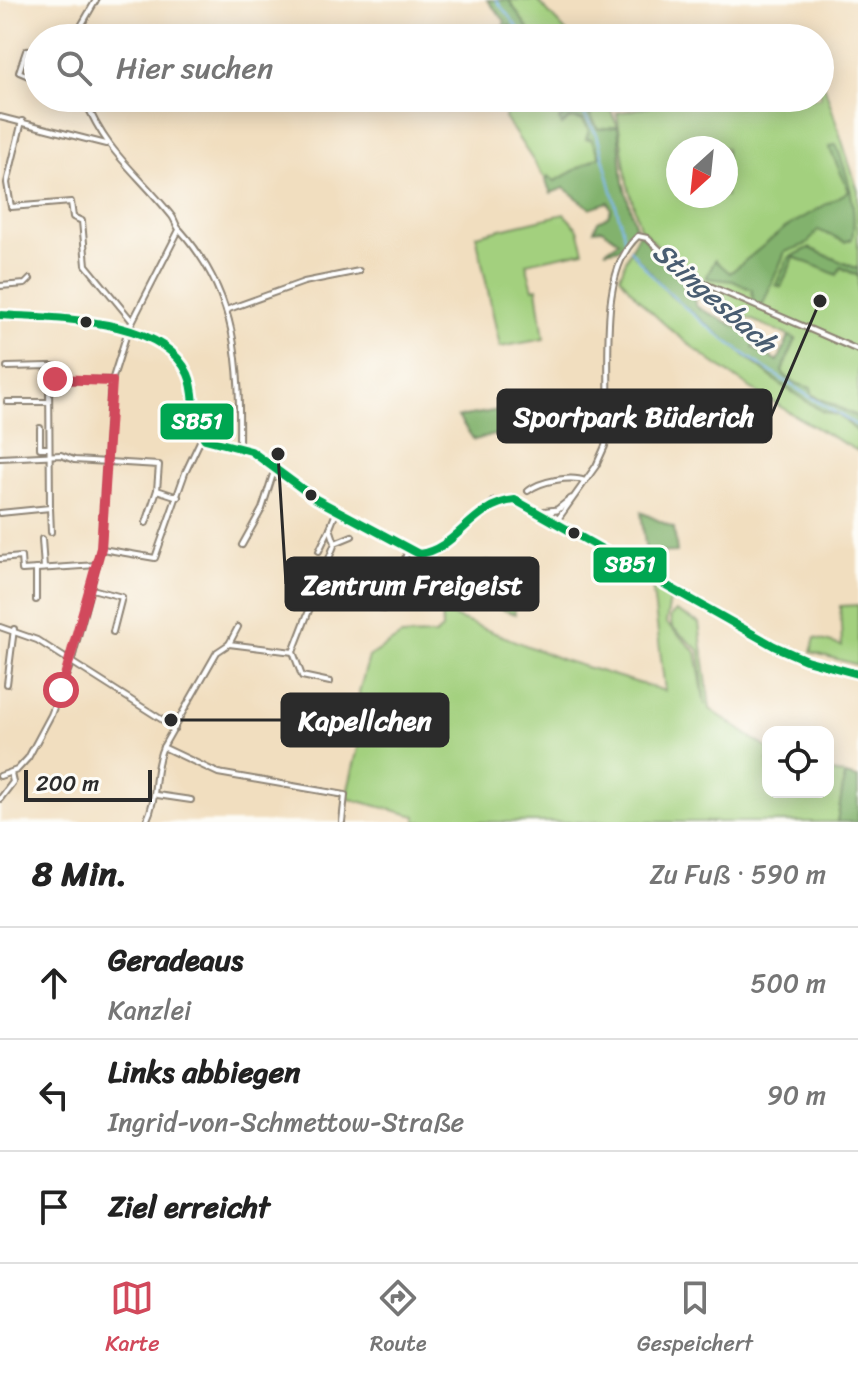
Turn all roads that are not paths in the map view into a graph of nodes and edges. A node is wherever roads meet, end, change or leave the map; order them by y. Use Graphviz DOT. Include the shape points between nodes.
graph roads {
  1 [pos="96,0"];
  2 [pos="82,24"];
  3 [pos="24,57"];
  4 [pos="24,74"];
  5 [pos="91,112"];
  6 [pos="0,117"];
  7 [pos="22,121"];
  8 [pos="106,144"];
  9 [pos="0,183"];
  10 [pos="7,183"];
  11 [pos="179,230"];
  12 [pos="359,271"];
  13 [pos="30,279"];
  14 [pos="0,286"];
  15 [pos="226,310"];
  16 [pos="0,315"];
  17 [pos="132,321"];
  18 [pos="128,330"];
  19 [pos="858,350"];
  20 [pos="7,367"];
  21 [pos="52,380"];
  22 [pos="112,381"];
  23 [pos="7,402"];
  24 [pos="47,402"];
  25 [pos="40,428"];
  26 [pos="202,437"];
  27 [pos="239,447"];
  28 [pos="48,448"];
  29 [pos="48,455"];
  30 [pos="0,458"];
  31 [pos="106,460"];
  32 [pos="275,468"];
  33 [pos="585,481"];
  34 [pos="157,490"];
  35 [pos="528,491"];
  36 [pos="178,497"];
  37 [pos="571,499"];
  38 [pos="50,508"];
  39 [pos="337,510"];
  40 [pos="538,512"];
  41 [pos="0,513"];
  42 [pos="556,522"];
  43 [pos="146,523"];
  44 [pos="330,528"];
  45 [pos="51,532"];
  46 [pos="352,536"];
  47 [pos="42,539"];
  48 [pos="335,543"];
  49 [pos="242,545"];
  50 [pos="101,548"];
  51 [pos="408,549"];
  52 [pos="319,551"];
  53 [pos="423,555"];
  54 [pos="0,559"];
  55 [pos="97,565"];
  56 [pos="44,568"];
  57 [pos="36,569"];
  58 [pos="92,589"];
  59 [pos="36,600"];
  60 [pos="435,605"];
  61 [pos="383,609"];
  62 [pos="0,627"];
  63 [pos="238,627"];
  64 [pos="14,629"];
  65 [pos="113,632"];
  66 [pos="229,644"];
  67 [pos="293,652"];
  68 [pos="71,663"];
  69 [pos="858,674"];
  70 [pos="330,682"];
  71 [pos="7,684"];
  72 [pos="175,728"];
  73 [pos="163,747"];
  74 [pos="11,773"];
  75 [pos="0,776"];
  76 [pos="157,795"];
  77 [pos="0,799"];
  78 [pos="191,800"];
  79 [pos="146,822"];
  80 [pos="342,822"];
  1 -- 2 [label="street"];
  3 -- 4 [label="street" via="19,72"];
  5 -- 8 [label="street"];
  6 -- 7 [label="street"];
  7 -- 8 [label="street"];
  7 -- 10 [label="street"];
  8 -- 11 [label="street"];
  9 -- 10 [label="street"];
  10 -- 17 [label="street" via="11,207 71,202 73,217 82,221 86,265"];
  11 -- 15 [label="street" via="208,265"];
  11 -- 17 [label="street"];
  12 -- 15 [label="street" via="304,282"];
  13 -- 14 [label="street"];
  15 -- 27 [label="street" via="239,364"];
  16 -- 18 [label="main road"];
  17 -- 18 [label="street"];
  18 -- 22 [label="street"];
  18 -- 26 [label="main road" via="151,339 186,369"];
  19 -- 33 [label="street" via="689,277 640,235 625,251 615,278 606,442"];
  20 -- 21 [label="street" via="55,366"];
  21 -- 22 [label="street"];
  21 -- 24 [label="street"];
  22 -- 31 [label="street"];
  23 -- 24 [label="street"];
  24 -- 28 [label="street"];
  25 -- 28 [label="street" via="40,448"];
  26 -- 27 [label="main road"];
  26 -- 36 [label="street"];
  27 -- 32 [label="main road"];
  28 -- 29 [label="street"];
  29 -- 30 [label="street"];
  29 -- 31 [label="street"];
  29 -- 38 [label="street"];
  31 -- 34 [label="street" via="159,465"];
  31 -- 50 [label="street"];
  32 -- 39 [label="main road"];
  32 -- 49 [label="street" via="262,509"];
  33 -- 35 [label="street" via="578,478"];
  33 -- 37 [label="street"];
  34 -- 36 [label="street"];
  34 -- 43 [label="street"];
  36 -- 50 [label="street" via="155,558"];
  37 -- 40 [label="main road" via="557,510"];
  37 -- 42 [label="street"];
  38 -- 41 [label="street"];
  38 -- 45 [label="street"];
  39 -- 44 [label="street"];
  39 -- 51 [label="main road"];
  40 -- 42 [label="main road"];
  40 -- 53 [label="main road" via="515,500 497,501 434,552"];
  42 -- 69 [label="main road" via="767,642 806,660"];
  44 -- 48 [label="street"];
  44 -- 52 [label="street"];
  46 -- 48 [label="street"];
  47 -- 56 [label="street"];
  48 -- 67 [label="street"];
  50 -- 55 [label="street"];
  51 -- 53 [label="main road"];
  51 -- 61 [label="street"];
  53 -- 60 [label="street" via="444,572"];
  54 -- 57 [label="street" via="21,557 22,570"];
  55 -- 56 [label="street"];
  55 -- 58 [label="street"];
  56 -- 57 [label="street"];
  57 -- 59 [label="street"];
  58 -- 65 [label="street" via="122,597"];
  58 -- 68 [label="street"];
  62 -- 64 [label="street"];
  63 -- 66 [label="street"];
  64 -- 68 [label="street"];
  64 -- 71 [label="street"];
  66 -- 67 [label="street"];
  66 -- 72 [label="street" via="217,652"];
  67 -- 70 [label="street" via="302,676"];
  68 -- 72 [label="street"];
  68 -- 74 [label="street" via="28,758"];
  72 -- 73 [label="street"];
  73 -- 76 [label="street"];
  73 -- 80 [label="street" via="218,773 345,795"];
  74 -- 75 [label="street"];
  74 -- 77 [label="street" via="13,782"];
  76 -- 78 [label="street"];
  76 -- 79 [label="street"];
}
